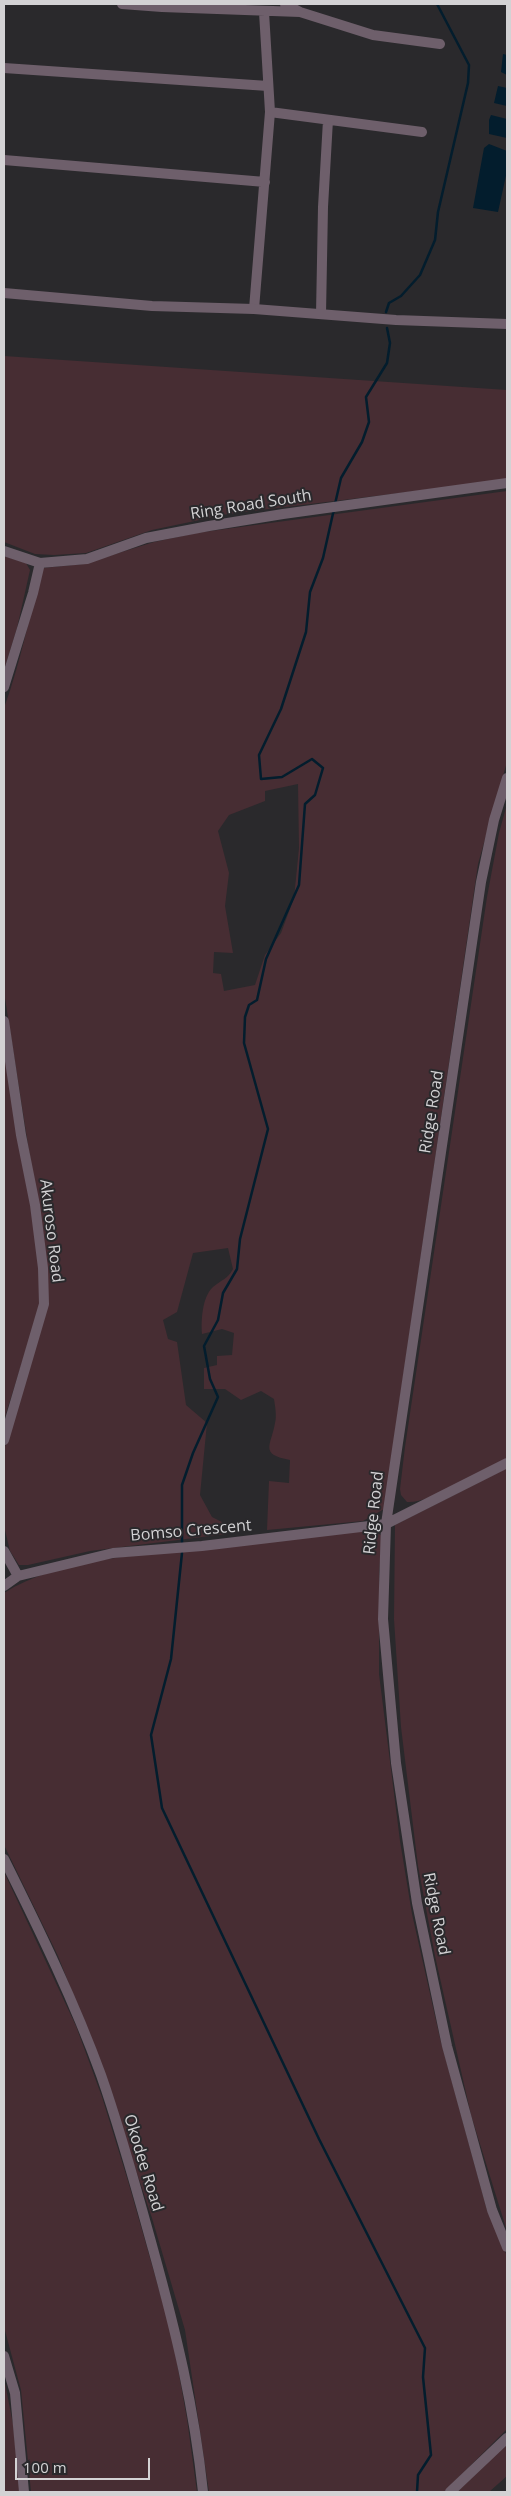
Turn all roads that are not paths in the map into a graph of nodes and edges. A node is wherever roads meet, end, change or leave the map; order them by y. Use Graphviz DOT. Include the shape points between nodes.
graph roads {
  1 [pos="122,4"];
  2 [pos="285,4"];
  3 [pos="239,6"];
  4 [pos="264,12"];
  5 [pos="300,12"];
  6 [pos="440,44"];
  7 [pos="4,68"];
  8 [pos="268,86"];
  9 [pos="270,112"];
  10 [pos="328,120"];
  11 [pos="422,132"];
  12 [pos="4,160"];
  13 [pos="265,182"];
  14 [pos="4,293"];
  15 [pos="254,309"];
  16 [pos="321,314"];
  17 [pos="507,324"];
  18 [pos="507,484"];
  19 [pos="4,551"];
  20 [pos="40,563"];
  21 [pos="4,687"];
  22 [pos="507,778"];
  23 [pos="4,1021"];
  24 [pos="4,1440"];
  25 [pos="507,1463"];
  26 [pos="386,1524"];
  27 [pos="4,1551"];
  28 [pos="18,1576"];
  29 [pos="4,1586"];
  30 [pos="4,1859"];
  31 [pos="507,2247"];
  32 [pos="4,2356"];
  33 [pos="507,2438"];
  34 [pos="24,2492"];
  35 [pos="203,2492"];
  36 [pos="450,2492"];
  1 -- 3 [label="street"];
  2 -- 5 [label="street"];
  3 -- 4 [label="street"];
  4 -- 5 [label="street"];
  4 -- 8 [label="street"];
  5 -- 6 [label="street" via="373,36"];
  7 -- 8 [label="street"];
  8 -- 9 [label="street"];
  9 -- 10 [label="street"];
  9 -- 13 [label="street"];
  10 -- 11 [label="street"];
  10 -- 16 [label="street"];
  12 -- 13 [label="street"];
  13 -- 15 [label="street"];
  14 -- 15 [label="street" via="152,306"];
  15 -- 16 [label="street"];
  16 -- 17 [label="street"];
  18 -- 20 [label="street, Ring Road South" via="283,514 146,538 87,559"];
  19 -- 20 [label="street, Ring Road South"];
  20 -- 21 [label="street"];
  22 -- 26 [label="street, Ridge Road" via="481,882"];
  23 -- 24 [label="street, Akuroso Road" via="35,1205 44,1304"];
  25 -- 26 [label="street, Bomso Crescent"];
  26 -- 28 [label="street, Bomso Crescent" via="113,1553"];
  26 -- 31 [label="street, Ridge Road" via="383,1619 396,1763 417,1903 447,2046 492,2210"];
  27 -- 28 [label="street"];
  28 -- 29 [label="street, Bomso Crescent"];
  30 -- 35 [label="street, Okodee Road" via="80,2026 120,2133 178,2339 191,2399"];
  32 -- 34 [label="street" via="15,2394"];
  33 -- 36 [label="street"];
}
